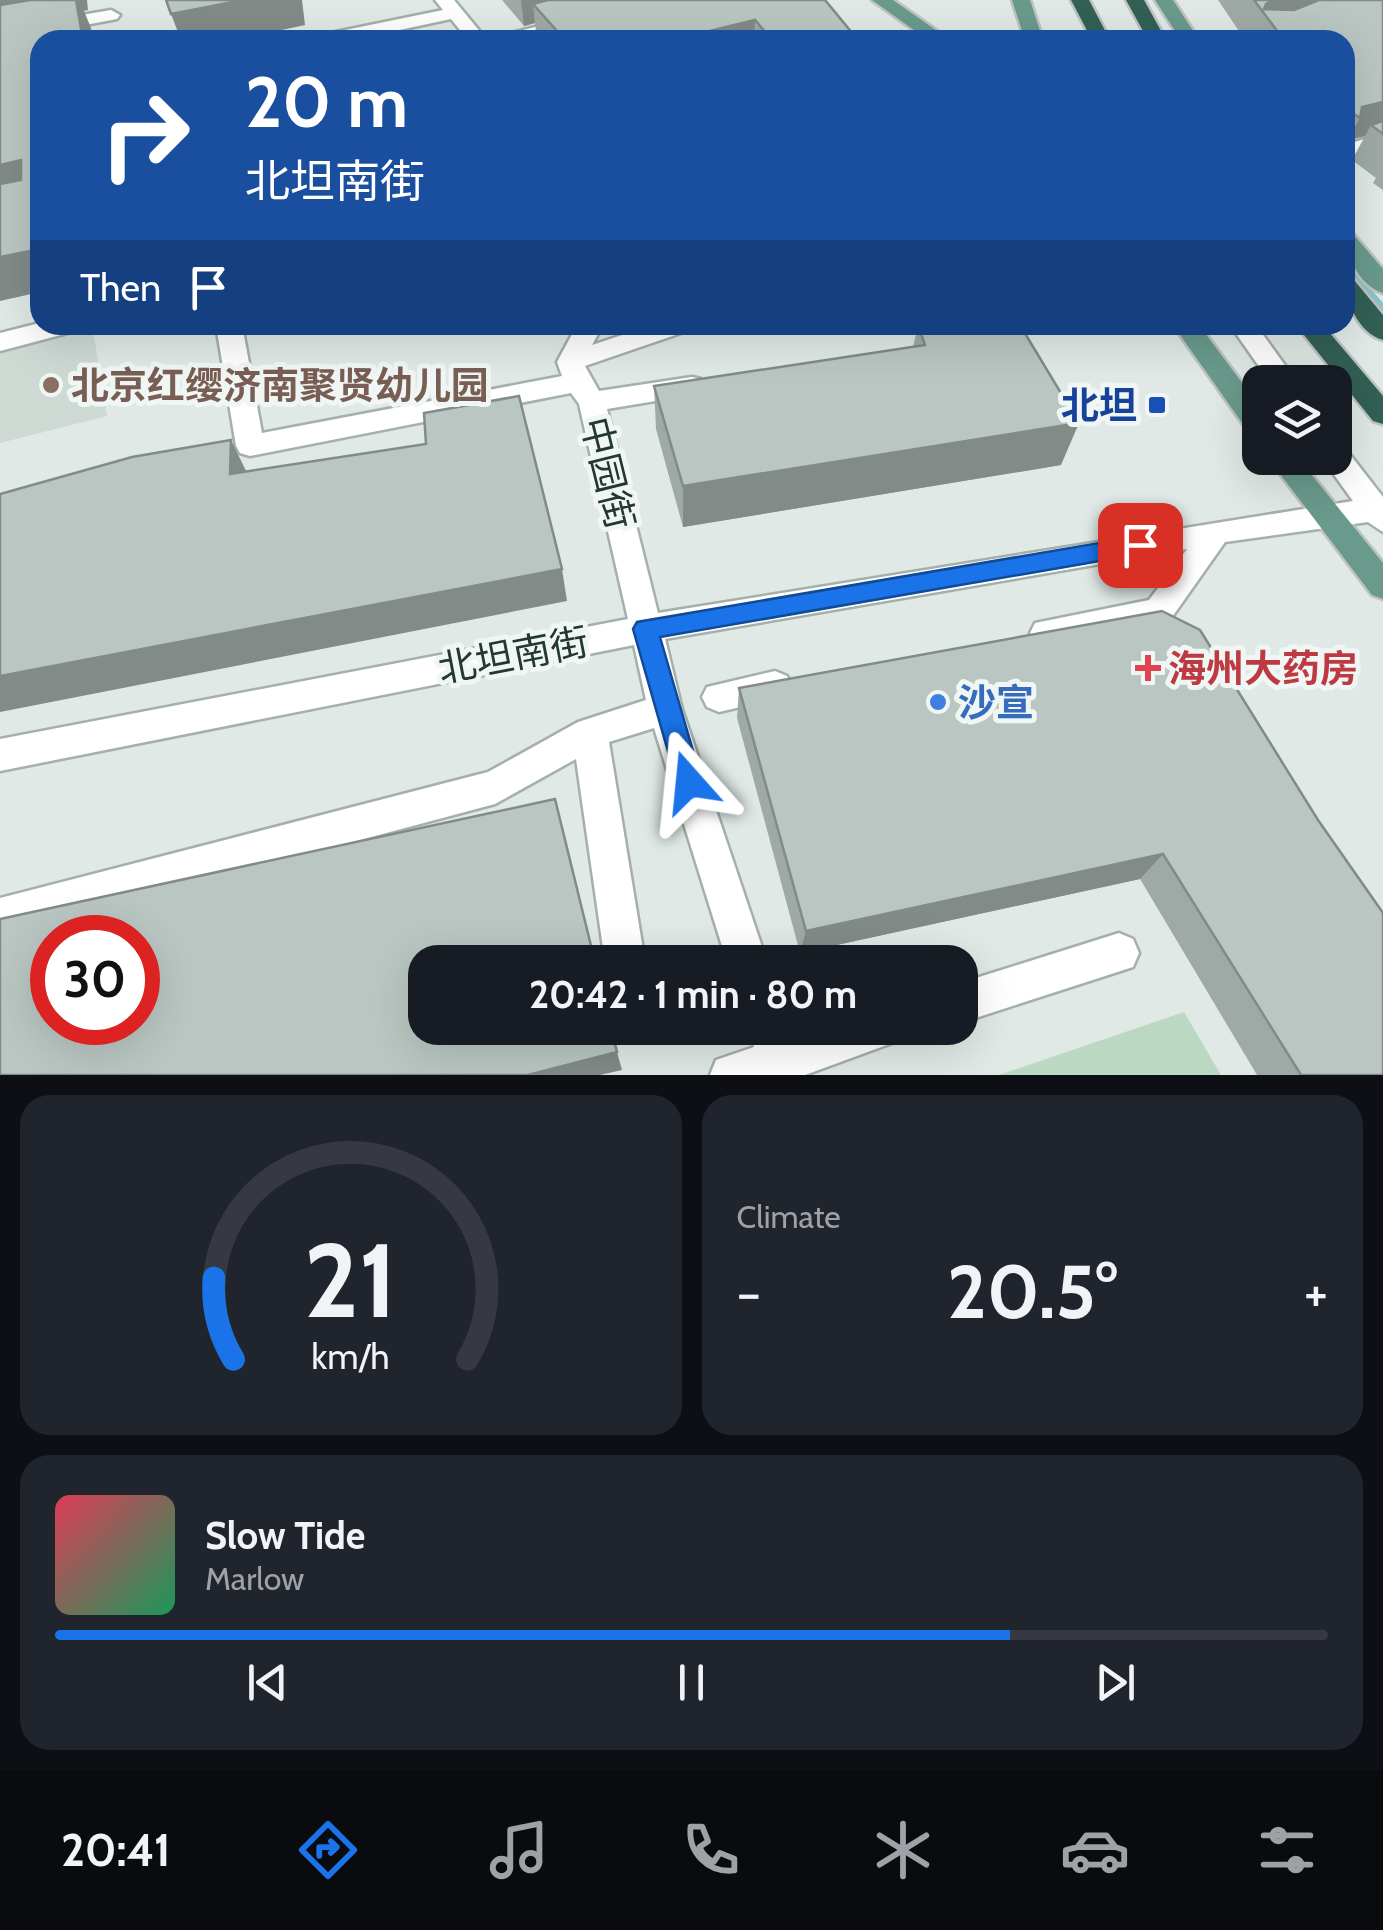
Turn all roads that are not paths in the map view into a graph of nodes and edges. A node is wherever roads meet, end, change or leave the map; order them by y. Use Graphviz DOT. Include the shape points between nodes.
graph roads {
  1 [pos="881,0"];
  2 [pos="1021,0"];
  3 [pos="1080,0"];
  4 [pos="1135,0"];
  5 [pos="1164,0"];
  6 [pos="450,7"];
  7 [pos="112,14"];
  8 [pos="595,18"];
  9 [pos="364,30"];
  10 [pos="470,30"];
  11 [pos="546,30"];
  12 [pos="926,30"];
  13 [pos="1031,30"];
  14 [pos="1095,30"];
  15 [pos="1152,30"];
  16 [pos="1184,30"];
  17 [pos="0,34"];
  18 [pos="1383,139"];
  19 [pos="1355,149"];
  20 [pos="1355,251"];
  21 [pos="1383,284"];
  22 [pos="1355,298"];
  23 [pos="1383,332"];
  24 [pos="30,334"];
  25 [pos="231,335"];
  26 [pos="588,335"];
  27 [pos="661,335"];
  28 [pos="1193,335"];
  29 [pos="1250,335"];
  30 [pos="1317,335"];
  31 [pos="0,342"];
  32 [pos="1272,365"];
  33 [pos="722,381"];
  34 [pos="580,382"];
  35 [pos="1242,402"];
  36 [pos="1383,414"];
  37 [pos="1294,475"];
  38 [pos="1351,475"];
  39 [pos="1380,512"];
  40 [pos="1324,516"];
  41 [pos="1216,532"];
  42 [pos="1383,586"];
  43 [pos="645,629"];
  44 [pos="1006,641"];
  45 [pos="815,678"];
  46 [pos="719,698"];
  47 [pos="665,709"];
  48 [pos="590,733"];
  49 [pos="0,755"];
  50 [pos="0,917"];
  51 [pos="623,945"];
  52 [pos="741,945"];
  53 [pos="1119,953"];
  54 [pos="978,997"];
  55 [pos="813,1045"];
  56 [pos="777,1054"];
  57 [pos="731,1075"];
  1 -- 12 [label="main road"];
  2 -- 13 [label="main road"];
  3 -- 14 [label="highway"];
  4 -- 15 [label="highway"];
  5 -- 16 [label="main road"];
  6 -- 9 [label="street"];
  6 -- 10 [label="street"];
  7 -- 17 [label="street"];
  8 -- 11 [label="street"];
  18 -- 19 [label="street"];
  20 -- 21 [label="main road"];
  22 -- 23 [label="highway"];
  24 -- 31 [label="street"];
  25 -- 34 [label="street" via="250,446"];
  26 -- 34 [label="street"];
  27 -- 34 [label="street"];
  28 -- 35 [label="main road"];
  29 -- 32 [label="street"];
  30 -- 36 [label="highway"];
  33 -- 34 [label="street"];
  34 -- 43 [label="street, 中园街"];
  37 -- 40 [label="main road"];
  38 -- 39 [label="street"];
  39 -- 40 [label="street, 北坦南街"];
  40 -- 41 [label="street, 北坦南街"];
  40 -- 42 [label="main road"];
  41 -- 43 [label="street, 北坦南街"];
  41 -- 44 [label="street" via="1159,611"];
  43 -- 47 [label="street, 中园街"];
  43 -- 49 [label="street, 北坦南街"];
  45 -- 46 [label="street"];
  47 -- 48 [label="street"];
  47 -- 52 [label="street, 中园街"];
  48 -- 50 [label="street" via="495,787"];
  48 -- 51 [label="street"];
  53 -- 54 [label="street"];
  55 -- 56 [label="street"];
  56 -- 57 [label="street"];
}
